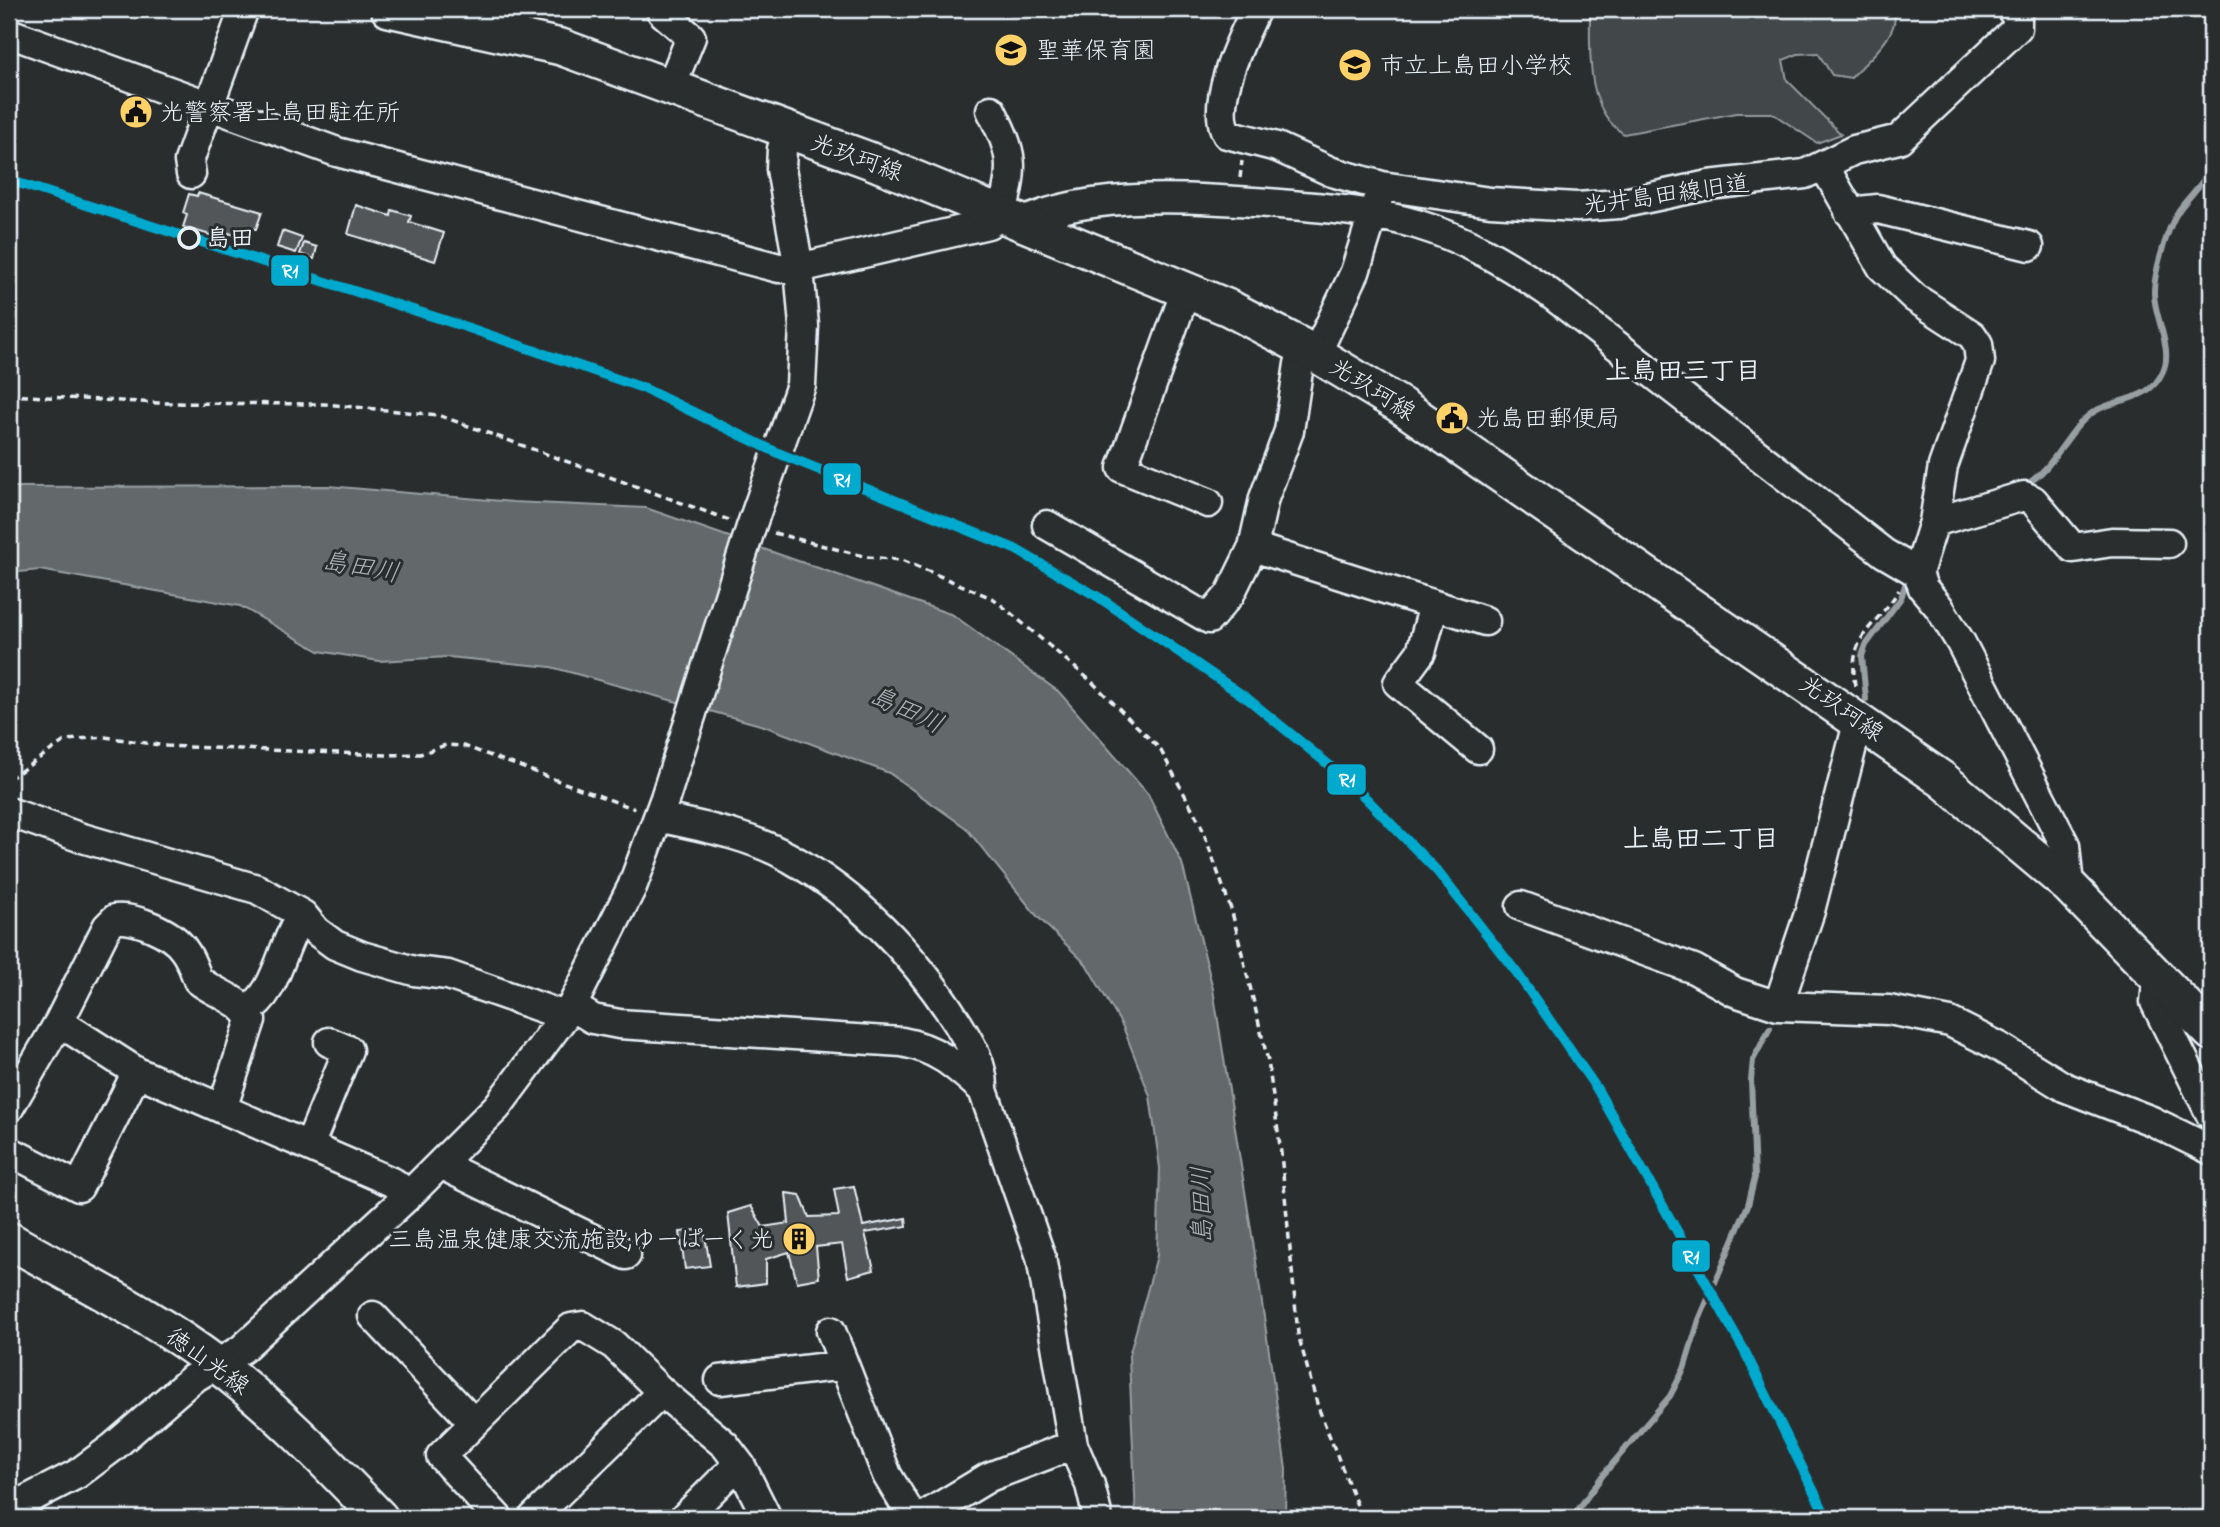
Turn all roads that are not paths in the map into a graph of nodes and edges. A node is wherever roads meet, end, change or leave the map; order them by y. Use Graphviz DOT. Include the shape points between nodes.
graph roads {
  1 [pos="244,9"];
  2 [pos="389,9"];
  3 [pos="1256,9"];
  4 [pos="2011,9"];
  5 [pos="662,12"];
  6 [pos="9,33"];
  7 [pos="671,86"];
  8 [pos="208,105"];
  9 [pos="991,110"];
  10 [pos="788,131"];
  11 [pos="1824,166"];
  12 [pos="191,174"];
  13 [pos="1381,186"];
  14 [pos="1849,212"];
  15 [pos="1374,213"];
  16 [pos="1012,218"];
  17 [pos="2029,246"];
  18 [pos="799,268"];
  19 [pos="1186,290"];
  20 [pos="1311,351"];
  21 [pos="1208,503"];
  22 [pos="1934,522"];
  23 [pos="1046,525"];
  24 [pos="2169,543"];
  25 [pos="1253,547"];
  26 [pos="1910,569"];
  27 [pos="1434,605"];
  28 [pos="1485,621"];
  29 [pos="1859,719"];
  30 [pos="1478,749"];
  31 [pos="662,807"];
  32 [pos="9,812"];
  33 [pos="2069,886"];
  34 [pos="1521,906"];
  35 [pos="303,915"];
  36 [pos="2158,975"];
  37 [pos="1778,1006"];
  38 [pos="247,1010"];
  39 [pos="568,1011"];
  40 [pos="59,1022"];
  41 [pos="2211,1032"];
  42 [pos="329,1042"];
  43 [pos="137,1072"];
  44 [pos="982,1090"];
  45 [pos="9,1108"];
  46 [pos="222,1109"];
  47 [pos="2211,1115"];
  48 [pos="309,1146"];
  49 [pos="2211,1150"];
  50 [pos="9,1152"];
  51 [pos="443,1161"];
  52 [pos="409,1195"];
  53 [pos="9,1240"];
  54 [pos="626,1255"];
  55 [pos="373,1316"];
  56 [pos="831,1331"];
  57 [pos="216,1364"];
  58 [pos="844,1365"];
  59 [pos="720,1380"];
  60 [pos="662,1392"];
  61 [pos="474,1423"];
  62 [pos="1073,1445"];
  63 [pos="741,1466"];
  64 [pos="9,1509"];
  65 [pos="380,1518"];
  66 [pos="498,1518"];
  67 [pos="533,1518"];
  68 [pos="684,1518"];
  69 [pos="767,1518"];
  70 [pos="913,1518"];
  71 [pos="920,1518"];
  72 [pos="1098,1518"];
  1 -- 8 [label="street"];
  2 -- 7 [label="main road, 光玖珂線" via="561,47"];
  3 -- 13 [label="street, 光井島田線旧道" via="1228,75 1222,125 1227,134 1277,147 1332,172"];
  4 -- 11 [label="street, 光井島田線旧道" via="2017,28 1910,131 1899,139 1838,156"];
  5 -- 7 [label="street" via="691,37"];
  6 -- 8 [label="street"];
  7 -- 10 [label="main road, 光玖珂線"];
  8 -- 12 [label="street" via="189,161"];
  8 -- 18 [label="street" via="337,152 425,177 779,268"];
  9 -- 16 [label="street" via="1010,149"];
  10 -- 16 [label="main road, 光玖珂線"];
  10 -- 18 [label="street" via="781,169"];
  11 -- 13 [label="street, 光井島田線旧道" via="1791,176 1577,207 1455,199"];
  11 -- 14 [label="street"];
  13 -- 15 [label="street"];
  14 -- 17 [label="street" via="1878,209"];
  14 -- 22 [label="street" via="1899,286 1972,335 1978,344 1980,361 1947,455"];
  15 -- 16 [label="street" via="1162,197"];
  15 -- 20 [label="street" via="1355,272"];
  15 -- 26 [label="street" via="1490,253 1548,292"];
  16 -- 18 [label="street"];
  16 -- 19 [label="main road, 光玖珂線"];
  18 -- 31 [label="street" via="804,326 801,385"];
  19 -- 20 [label="main road, 光玖珂線"];
  19 -- 21 [label="street" via="1122,468"];
  20 -- 25 [label="street" via="1299,364 1289,431 1264,498"];
  20 -- 29 [label="main road, 光玖珂線" via="1400,404"];
  22 -- 24 [label="street" via="2024,496 2033,500 2073,548 2112,542"];
  22 -- 26 [label="street"];
  23 -- 25 [label="street" via="1209,619 1230,594"];
  25 -- 27 [label="street"];
  26 -- 33 [label="street" via="1961,643 2065,845"];
  27 -- 28 [label="street"];
  27 -- 30 [label="street" via="1421,652 1398,683"];
  29 -- 33 [label="main road, 光玖珂線" via="1943,779"];
  29 -- 37 [label="street" via="1810,911"];
  31 -- 39 [label="street" via="632,887"];
  31 -- 44 [label="street" via="790,858 868,914 936,990 968,1040 984,1075"];
  32 -- 35 [label="street" via="257,889"];
  33 -- 36 [label="main road, 光玖珂線"];
  34 -- 37 [label="street" via="1694,969 1735,992"];
  35 -- 38 [label="street" via="286,941 265,994"];
  35 -- 39 [label="street" via="335,945 362,956 448,975"];
  36 -- 41 [label="main road, 光玖珂線"];
  36 -- 47 [label="street" via="2155,1002"];
  37 -- 49 [label="street" via="1889,1010 1950,1022 2064,1087"];
  38 -- 40 [label="street" via="198,980 191,960 176,940 128,918 115,919 107,928"];
  38 -- 46 [label="street" via="251,1020"];
  39 -- 44 [label="street" via="619,1024 902,1042 928,1047"];
  39 -- 51 [label="street" via="497,1107"];
  40 -- 43 [label="street"];
  40 -- 45 [label="street"];
  42 -- 48 [label="street" via="348,1050"];
  43 -- 46 [label="street"];
  43 -- 50 [label="street" via="79,1187"];
  44 -- 62 [label="street" via="1041,1258"];
  46 -- 48 [label="street"];
  48 -- 52 [label="street" via="394,1183"];
  51 -- 52 [label="street"];
  51 -- 54 [label="street" via="454,1171"];
  52 -- 57 [label="street" via="243,1349"];
  53 -- 57 [label="main road, 徳山光線" via="128,1307"];
  55 -- 61 [label="street"];
  56 -- 58 [label="street"];
  57 -- 64 [label="street" via="78,1474"];
  57 -- 65 [label="main road, 徳山光線" via="320,1456"];
  58 -- 59 [label="street"];
  58 -- 70 [label="street" via="887,1475"];
  60 -- 61 [label="street" via="614,1345 583,1326 571,1328"];
  60 -- 63 [label="street" via="726,1445"];
  60 -- 67 [label="street"];
  61 -- 66 [label="street" via="441,1456"];
  62 -- 71 [label="street" via="989,1477"];
  62 -- 72 [label="street"];
  63 -- 68 [label="street"];
  63 -- 69 [label="street"];
}
